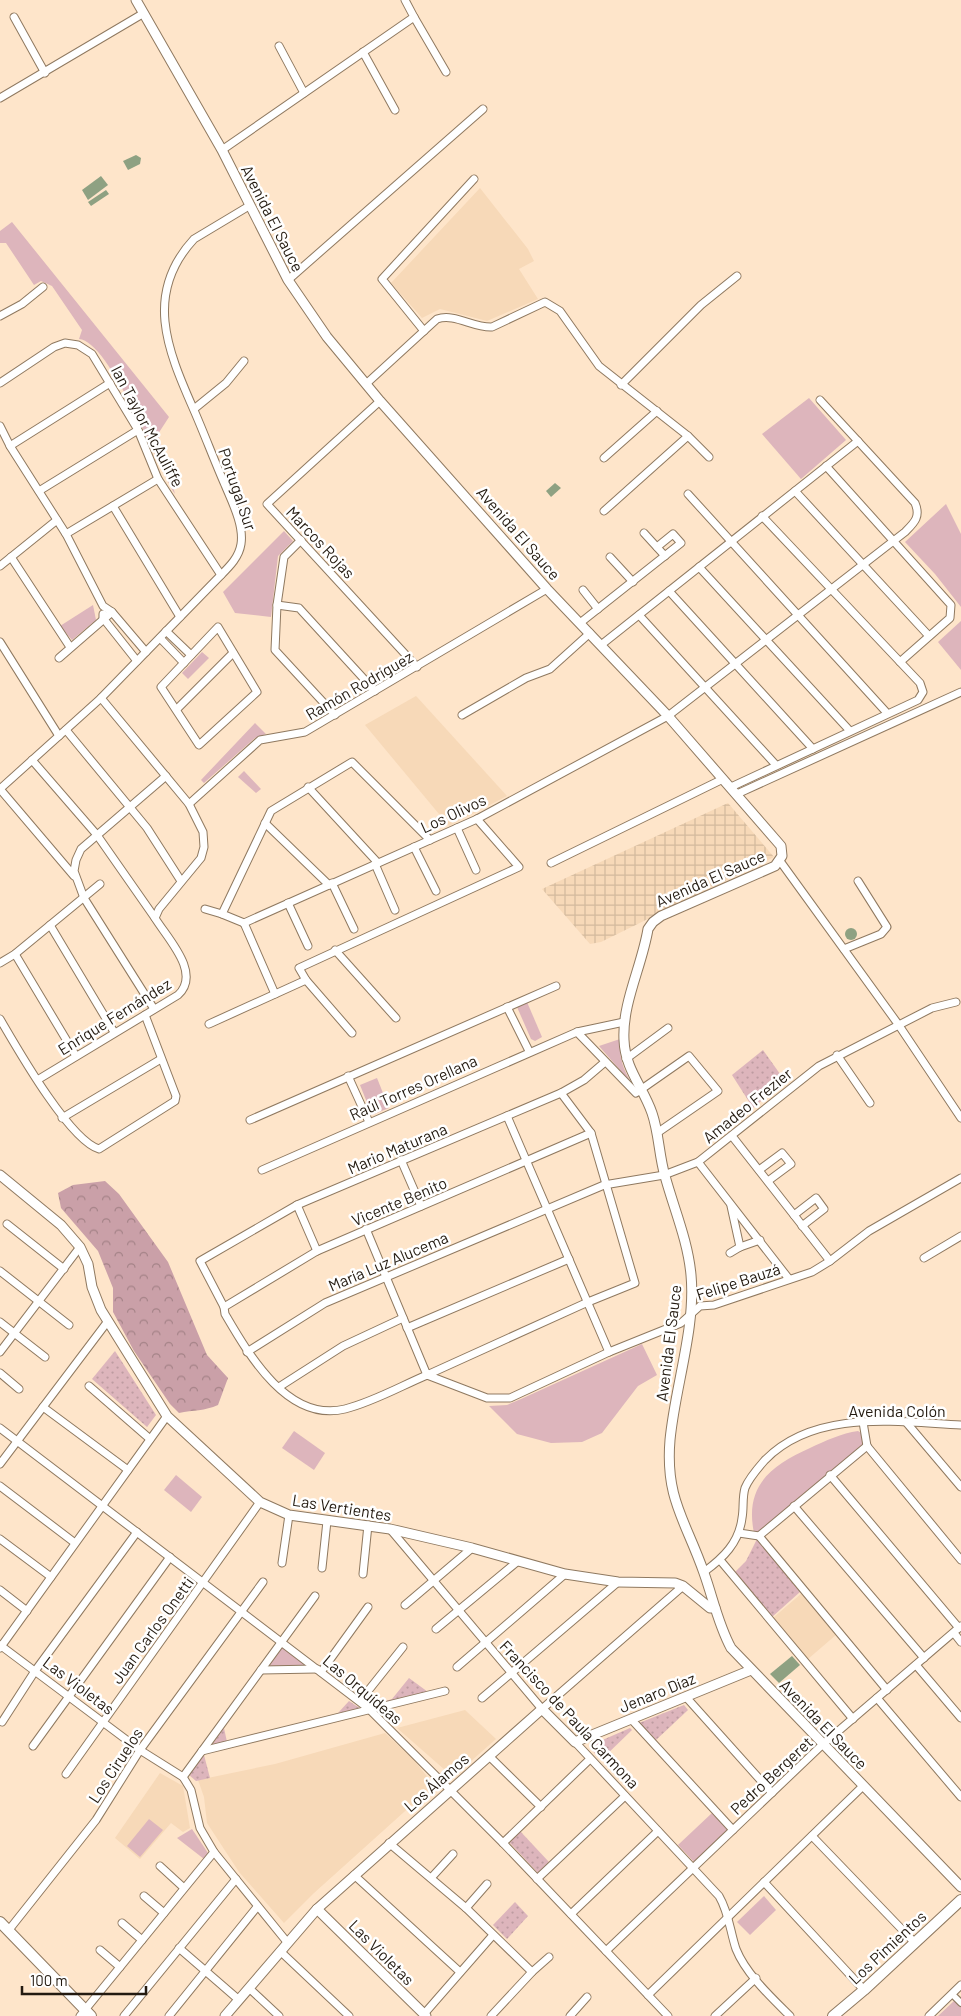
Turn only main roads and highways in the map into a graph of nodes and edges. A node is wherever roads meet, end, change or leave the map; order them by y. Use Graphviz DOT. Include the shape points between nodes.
graph roads {
  1 [pos="961,1900"];
  2 [pos="0,1922"];
  3 [pos="85,2014"];
  4 [pos="832,2016"];
  1 -- 4 [label="main road, Los Pimientos"];
  2 -- 3 [label="main road"];
}
